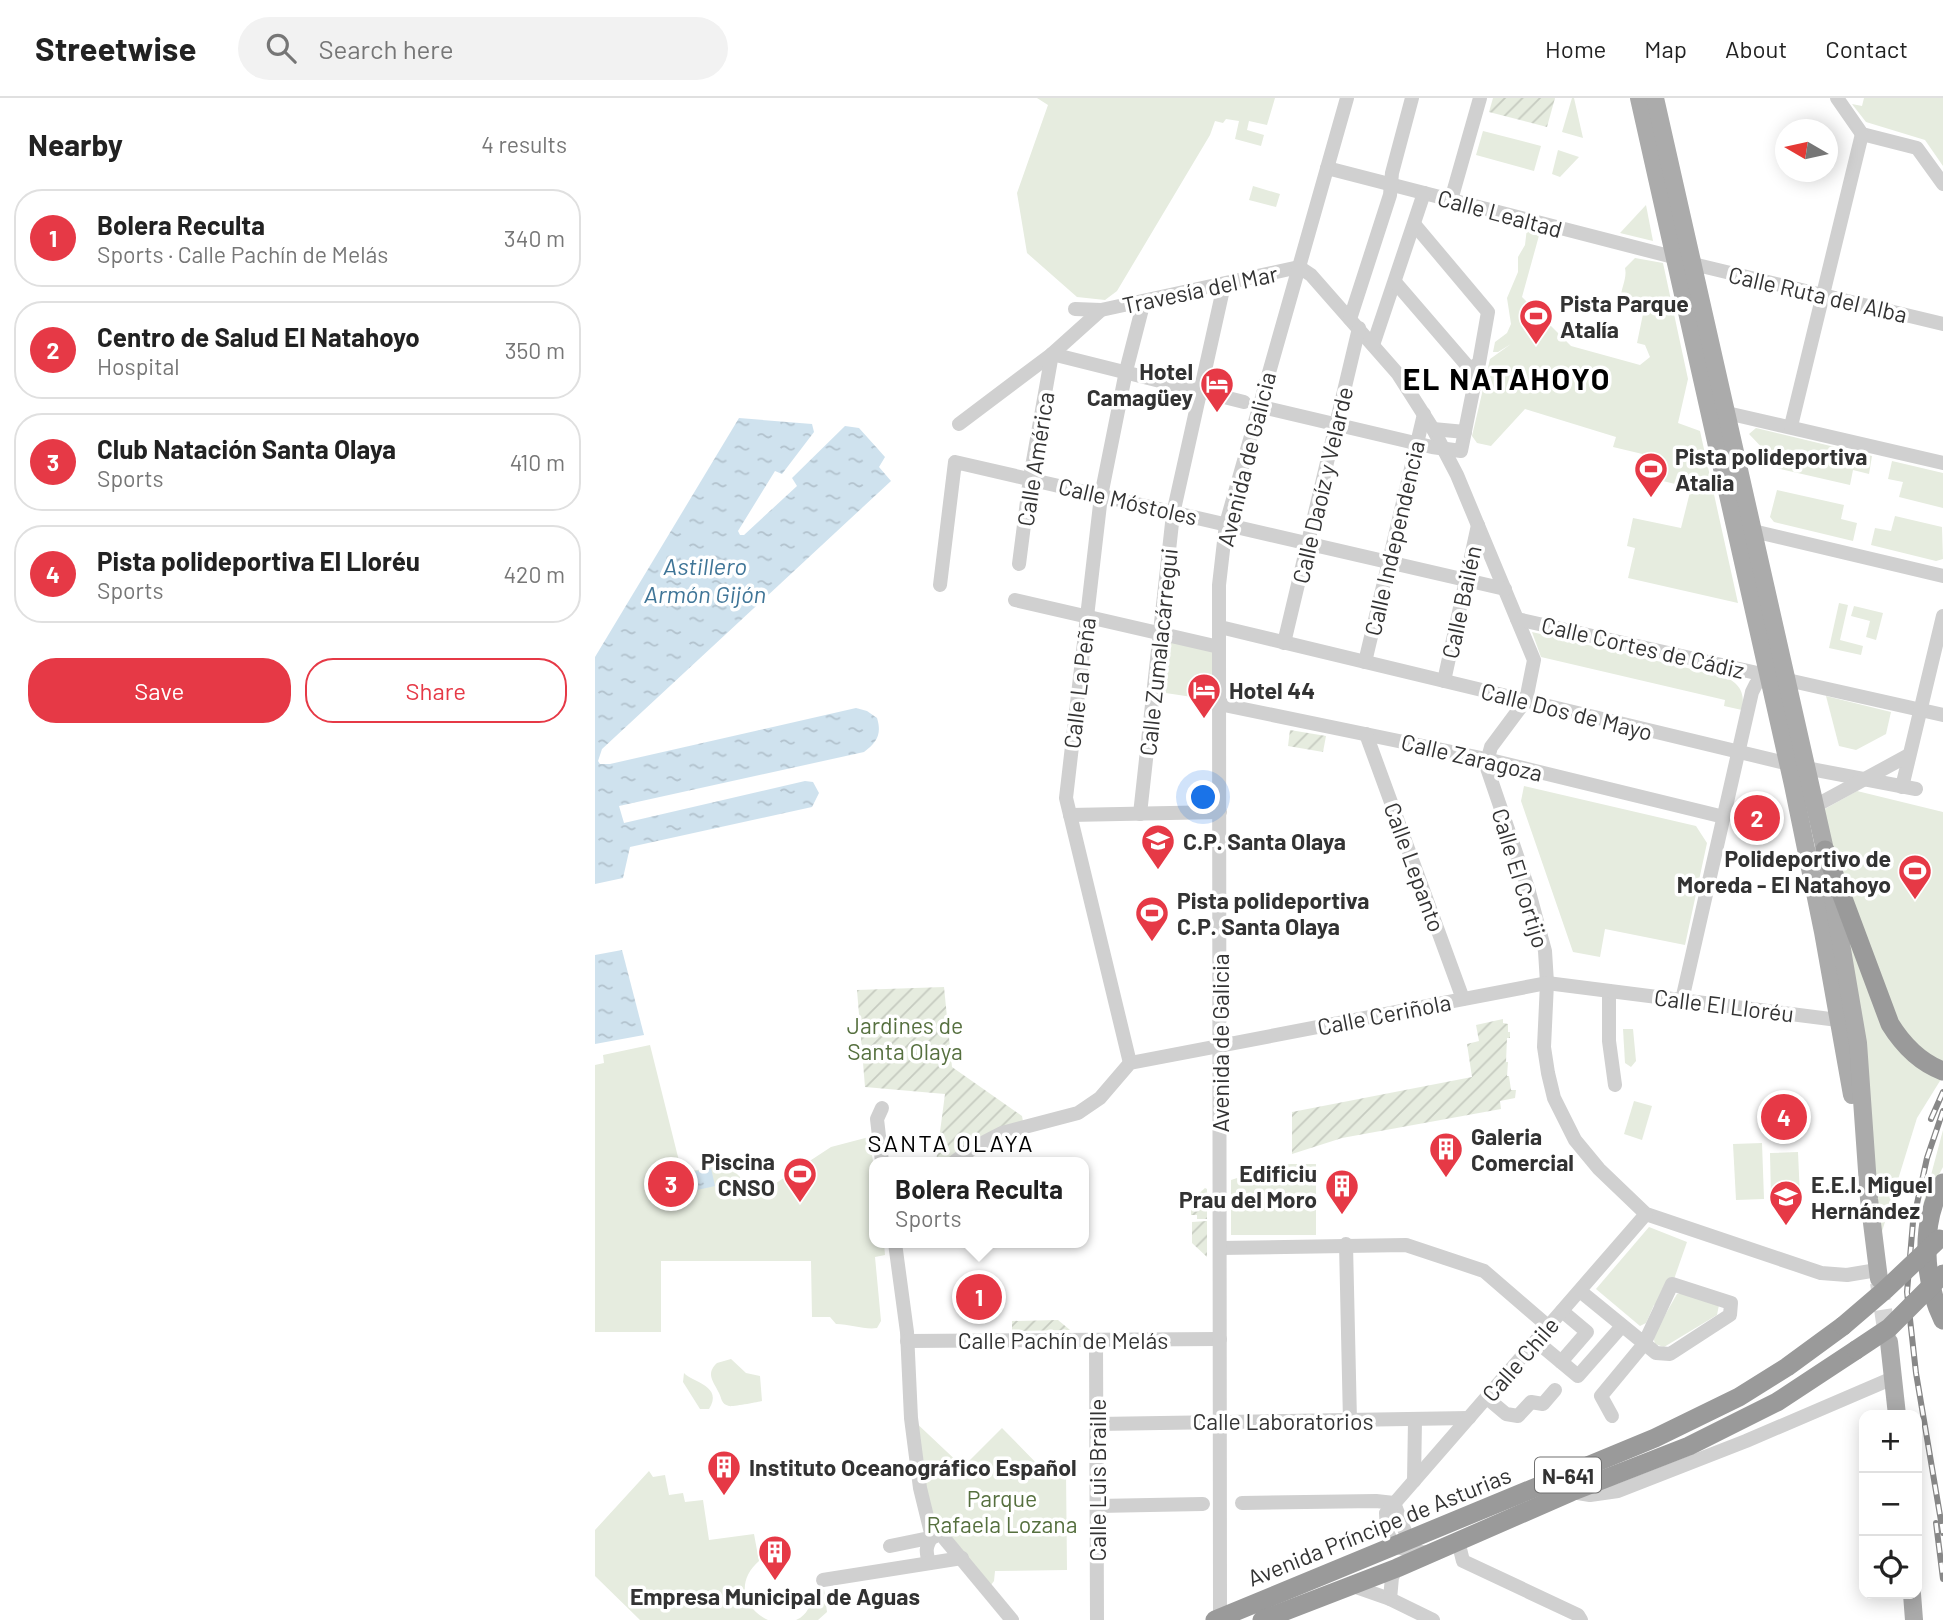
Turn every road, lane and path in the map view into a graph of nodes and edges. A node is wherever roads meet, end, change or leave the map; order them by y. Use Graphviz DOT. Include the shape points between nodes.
graph roads {
  1 [pos="1347,98"];
  2 [pos="1412,98"];
  3 [pos="1480,98"];
  4 [pos="1639,98"];
  5 [pos="1655,98"];
  6 [pos="1837,98"];
  7 [pos="1862,134"];
  8 [pos="1327,168"];
  9 [pos="1943,184"];
  10 [pos="1391,185"];
  11 [pos="1425,193"];
  12 [pos="1451,201"];
  13 [pos="1414,224"];
  14 [pos="1674,257"];
  15 [pos="1693,264"];
  16 [pos="1299,267"];
  17 [pos="1395,282"];
  18 [pos="1224,285"];
  19 [pos="1824,296"];
  20 [pos="1144,301"];
  21 [pos="1076,309"];
  22 [pos="1101,310"];
  23 [pos="1355,323"];
  24 [pos="1943,324"];
  25 [pos="1373,345"];
  26 [pos="1052,354"];
  27 [pos="1470,369"];
  28 [pos="1126,371"];
  29 [pos="1719,379"];
  30 [pos="1199,390"];
  31 [pos="1251,404"];
  32 [pos="1424,414"];
  33 [pos="1718,415"];
  34 [pos="960,424"];
  35 [pos="1336,424"];
  36 [pos="1791,426"];
  37 [pos="1433,429"];
  38 [pos="1465,432"];
  39 [pos="1417,443"];
  40 [pos="1445,450"];
  41 [pos="1943,463"];
  42 [pos="1030,478"];
  43 [pos="1101,496"];
  44 [pos="1173,513"];
  45 [pos="1734,521"];
  46 [pos="1226,524"];
  47 [pos="1478,524"];
  48 [pos="1753,531"];
  49 [pos="1308,543"];
  50 [pos="1389,562"];
  51 [pos="1019,564"];
  52 [pos="1943,576"];
  53 [pos="1466,580"];
  54 [pos="940,586"];
  55 [pos="1505,589"];
  56 [pos="1015,600"];
  57 [pos="1943,616"];
  58 [pos="1087,617"];
  59 [pos="1517,619"];
  60 [pos="1220,627"];
  61 [pos="1160,635"];
  62 [pos="1285,643"];
  63 [pos="1219,647"];
  64 [pos="1365,662"];
  65 [pos="1777,677"];
  66 [pos="1444,681"];
  67 [pos="1526,701"];
  68 [pos="1219,704"];
  69 [pos="1921,710"];
  70 [pos="1943,715"];
  71 [pos="1366,734"];
  72 [pos="1738,752"];
  73 [pos="1909,755"];
  74 [pos="1486,759"];
  75 [pos="1797,766"];
  76 [pos="1861,780"];
  77 [pos="1815,806"];
  78 [pos="1220,812"];
  79 [pos="1140,814"];
  80 [pos="1070,815"];
  81 [pos="1724,817"];
  82 [pos="1825,850"];
  83 [pos="1547,983"];
  84 [pos="1609,990"];
  85 [pos="1463,999"];
  86 [pos="1682,1000"];
  87 [pos="1839,1020"];
  88 [pos="1220,1046"];
  89 [pos="1130,1063"];
  90 [pos="1942,1070"];
  91 [pos="1615,1085"];
  92 [pos="882,1108"];
  93 [pos="881,1157"];
  94 [pos="961,1157"];
  95 [pos="1943,1183"];
  96 [pos="1869,1199"];
  97 [pos="1646,1214"];
  98 [pos="1941,1236"];
  99 [pos="1346,1244"];
  100 [pos="896,1248"];
  101 [pos="1220,1248"];
  102 [pos="1943,1274"];
  103 [pos="1878,1275"];
  104 [pos="1943,1290"];
  105 [pos="1580,1291"];
  106 [pos="1562,1311"];
  107 [pos="1943,1320"];
  108 [pos="1622,1325"];
  109 [pos="1549,1326"];
  110 [pos="1889,1335"];
  111 [pos="1220,1339"];
  112 [pos="1096,1340"];
  113 [pos="907,1341"];
  114 [pos="1536,1341"];
  115 [pos="1644,1344"];
  116 [pos="1561,1362"];
  117 [pos="1893,1378"];
  118 [pos="1555,1390"];
  119 [pos="1487,1398"];
  120 [pos="1896,1410"];
  121 [pos="1612,1416"];
  122 [pos="1469,1418"];
  123 [pos="1415,1420"];
  124 [pos="1350,1421"];
  125 [pos="1220,1422"];
  126 [pos="1097,1424"];
  127 [pos="1414,1481"];
  128 [pos="1571,1492"];
  129 [pos="1242,1503"];
  130 [pos="1394,1503"];
  131 [pos="1203,1504"];
  132 [pos="1097,1506"];
  133 [pos="937,1537"];
  134 [pos="1458,1541"];
  135 [pos="1401,1543"];
  136 [pos="890,1546"];
  137 [pos="1431,1553"];
  138 [pos="962,1558"];
  139 [pos="929,1563"];
  140 [pos="1397,1568"];
  141 [pos="1322,1576"];
  142 [pos="823,1580"];
  143 [pos="1352,1586"];
  144 [pos="1390,1599"];
  145 [pos="1912,1599"];
  146 [pos="1218,1619"];
  147 [pos="1012,1620"];
  148 [pos="1097,1620"];
  149 [pos="1262,1620"];
  150 [pos="1433,1620"];
  151 [pos="1581,1620"];
  152 [pos="1914,1620"];
  1 -- 8 [label="street, Avenida de Galicia"];
  2 -- 10 [label="street, Calle Daoíz y Velarde"];
  3 -- 12 [label="street"];
  4 -- 14 [label="main road"];
  5 -- 15 [label="main road"];
  6 -- 7 [label="street"];
  7 -- 9 [label="street" via="1917,148"];
  7 -- 19 [label="street"];
  8 -- 10 [label="street, Calle Lealtad"];
  8 -- 16 [label="street, Avenida de Galicia"];
  10 -- 11 [label="street, Calle Lealtad"];
  10 -- 23 [label="street, Calle Daoíz y Velarde"];
  11 -- 12 [label="street, Calle Lealtad"];
  11 -- 13 [label="street"];
  12 -- 14 [label="street, Calle Lealtad"];
  13 -- 17 [label="street"];
  13 -- 27 [label="street" via="1488,312 1479,363"];
  14 -- 29 [label="street" via="1683,260 1700,331"];
  14 -- 33 [label="main road"];
  15 -- 19 [label="street, Calle Ruta del Alba"];
  15 -- 29 [label="main road"];
  16 -- 18 [label="street, Travesía del Mar"];
  16 -- 23 [label="street"];
  16 -- 31 [label="street, Avenida de Galicia"];
  17 -- 25 [label="street"];
  17 -- 27 [label="street"];
  18 -- 20 [label="street, Travesía del Mar"];
  18 -- 30 [label="street, Calle Zumalacárregui"];
  19 -- 24 [label="street, Calle Ruta del Alba"];
  19 -- 36 [label="street"];
  20 -- 22 [label="street, Travesía del Mar"];
  20 -- 28 [label="street, Calle La Peña"];
  21 -- 22 [label="street, Travesía del Mar"];
  22 -- 26 [label="street, Travesía del Mar"];
  23 -- 25 [label="street"];
  23 -- 35 [label="street, Calle Daoíz y Velarde"];
  25 -- 32 [label="street"];
  26 -- 28 [label="street"];
  26 -- 34 [label="street, Travesía del Mar"];
  26 -- 42 [label="street, Calle América"];
  27 -- 38 [label="street" via="1476,376"];
  28 -- 30 [label="street"];
  28 -- 43 [label="street, Calle La Peña"];
  29 -- 33 [label="main road"];
  30 -- 31 [label="street"];
  30 -- 44 [label="street, Calle Zumalacárregui"];
  31 -- 35 [label="street"];
  31 -- 46 [label="street, Avenida de Galicia"];
  32 -- 37 [label="street"];
  32 -- 39 [label="street, Calle Independencia"];
  33 -- 36 [label="street"];
  33 -- 45 [label="main road"];
  33 -- 48 [label="main road"];
  35 -- 39 [label="street"];
  35 -- 49 [label="street, Calle Daoíz y Velarde"];
  36 -- 41 [label="street"];
  37 -- 38 [label="street"];
  37 -- 40 [label="street"];
  38 -- 40 [label="street" via="1461,451"];
  39 -- 40 [label="street"];
  39 -- 50 [label="street, Calle Independencia"];
  40 -- 47 [label="street"];
  42 -- 43 [label="street, Calle Móstoles"];
  42 -- 51 [label="street, Calle América"];
  42 -- 54 [label="street, Calle Móstoles" via="955,462"];
  43 -- 44 [label="street, Calle Móstoles"];
  43 -- 58 [label="street, Calle La Peña"];
  44 -- 46 [label="street, Calle Móstoles"];
  44 -- 61 [label="street, Calle Zumalacárregui"];
  45 -- 48 [label="street"];
  45 -- 65 [label="main road"];
  46 -- 49 [label="street, Calle Móstoles"];
  46 -- 60 [label="street, Avenida de Galicia"];
  47 -- 53 [label="street, Calle Bailén"];
  47 -- 55 [label="street"];
  48 -- 52 [label="street"];
  48 -- 65 [label="main road"];
  49 -- 50 [label="street, Calle Móstoles"];
  49 -- 62 [label="street, Calle Daoíz y Velarde"];
  50 -- 53 [label="street, Calle Móstoles"];
  50 -- 64 [label="street, Calle Independencia"];
  53 -- 55 [label="street, Calle Móstoles"];
  53 -- 66 [label="street, Calle Bailén"];
  55 -- 59 [label="street"];
  56 -- 58 [label="street"];
  57 -- 69 [label="street"];
  58 -- 61 [label="street"];
  58 -- 80 [label="street, Calle La Peña" via="1066,798"];
  59 -- 65 [label="street, Calle Cortes de Cádiz"];
  59 -- 67 [label="street" via="1534,660"];
  60 -- 62 [label="street, Calle Dos de Mayo"];
  60 -- 63 [label="street, Avenida de Galicia"];
  61 -- 63 [label="street"];
  61 -- 79 [label="street, Calle Zumalacárregui"];
  62 -- 64 [label="street, Calle Dos de Mayo"];
  63 -- 68 [label="street, Avenida de Galicia"];
  64 -- 66 [label="street, Calle Dos de Mayo"];
  65 -- 69 [label="street, Calle Cortes de Cádiz"];
  65 -- 72 [label="street" via="1756,684"];
  65 -- 75 [label="main road"];
  66 -- 67 [label="street, Calle Dos de Mayo"];
  67 -- 72 [label="street, Calle Dos de Mayo"];
  67 -- 74 [label="street"];
  68 -- 71 [label="street, Calle Zaragoza"];
  68 -- 78 [label="street, Avenida de Galicia"];
  69 -- 70 [label="street, Calle Cortes de Cádiz"];
  69 -- 73 [label="street"];
  71 -- 74 [label="street, Calle Zaragoza"];
  71 -- 85 [label="street, Calle Lepanto"];
  72 -- 75 [label="street, Calle Dos de Mayo"];
  72 -- 81 [label="street"];
  73 -- 76 [label="street"];
  73 -- 76 [label="street, Calle Dos de Mayo" via="1909,788"];
  74 -- 81 [label="street, Calle Zaragoza"];
  74 -- 83 [label="street, Calle El Cortijo" via="1528,888 1545,951"];
  75 -- 76 [label="street, Calle Dos de Mayo"];
  75 -- 77 [label="main road"];
  75 -- 87 [label="main road"];
  76 -- 77 [label="street"];
  77 -- 82 [label="main road"];
  78 -- 79 [label="street"];
  78 -- 88 [label="street, Avenida de Galicia"];
  79 -- 80 [label="street"];
  80 -- 89 [label="street, Calle La Peña"];
  81 -- 86 [label="street"];
  82 -- 90 [label="highway" via="1891,1024 1916,1056"];
  82 -- 96 [label="main road" via="1858,1043"];
  83 -- 84 [label="street, Calle El Lloréu"];
  83 -- 85 [label="street, Calle Ceriñola"];
  83 -- 97 [label="street, Calle El Cortijo" via="1545,1047 1562,1118 1599,1169"];
  84 -- 86 [label="street, Calle El Lloréu"];
  84 -- 91 [label="street"];
  85 -- 88 [label="street, Calle Ceriñola"];
  86 -- 87 [label="street, Calle El Lloréu"];
  87 -- 96 [label="main road"];
  88 -- 89 [label="street, Calle Ceriñola"];
  88 -- 101 [label="street, Avenida de Galicia"];
  89 -- 94 [label="street" via="1100,1098 1078,1113 1002,1133"];
  92 -- 93 [label="street" via="877,1119"];
  95 -- 107 [label="highway" via="1931,1214 1927,1247 1929,1280"];
  96 -- 103 [label="main road"];
  97 -- 103 [label="street, Calle El Cortijo" via="1821,1273"];
  97 -- 105 [label="street, Calle Chile"];
  98 -- 135 [label="highway, Avenida Príncipe de Asturias / N-641, bridge" via="1843,1326 1739,1398 1655,1438"];
  99 -- 101 [label="street"];
  99 -- 109 [label="street" via="1406,1245 1479,1268"];
  99 -- 124 [label="street"];
  100 -- 113 [label="street"];
  101 -- 111 [label="street, Avenida de Galicia"];
  102 -- 110 [label="highway, Avenida Príncipe de Asturias / N-641, bridge"];
  104 -- 110 [label="highway, bridge"];
  105 -- 106 [label="street, Calle Chile"];
  105 -- 108 [label="street"];
  106 -- 109 [label="street, Calle Chile"];
  106 -- 116 [label="street" via="1587,1332"];
  108 -- 115 [label="street"];
  108 -- 116 [label="street" via="1578,1376"];
  109 -- 114 [label="street, Calle Chile"];
  110 -- 117 [label="main road"];
  110 -- 128 [label="highway, Avenida Príncipe de Asturias / N-641, bridge" via="1856,1350 1766,1408 1689,1446"];
  111 -- 112 [label="street, Calle Pachín de Melás"];
  111 -- 125 [label="street, Avenida de Galicia"];
  112 -- 113 [label="street, Calle Pachín de Melás"];
  112 -- 126 [label="street, Calle Luis Braille"];
  113 -- 133 [label="street" via="920,1488"];
  114 -- 116 [label="street"];
  114 -- 119 [label="street, Calle Chile"];
  115 -- 115 [label="street" via="1656,1353 1670,1354 1730,1315 1731,1303 1672,1284"];
  115 -- 121 [label="street" via="1601,1396"];
  117 -- 120 [label="main road"];
  117 -- 128 [label="street" via="1618,1491"];
  118 -- 119 [label="street" via="1543,1404 1531,1402 1518,1416 1506,1414"];
  119 -- 122 [label="street, Calle Chile"];
  122 -- 123 [label="street, Calle Laboratorios"];
  122 -- 127 [label="street, Calle Chile"];
  123 -- 124 [label="street, Calle Laboratorios"];
  123 -- 127 [label="street"];
  124 -- 125 [label="street, Calle Laboratorios"];
  125 -- 126 [label="street, Calle Laboratorios"];
  125 -- 146 [label="street, Avenida de Galicia"];
  126 -- 132 [label="street, Calle Luis Braille"];
  127 -- 130 [label="street, Calle Chile"];
  128 -- 134 [label="highway, Avenida Príncipe de Asturias / N-641"];
  129 -- 130 [label="street"];
  130 -- 135 [label="street"];
  131 -- 132 [label="street"];
  132 -- 148 [label="street, Calle Luis Braille"];
  133 -- 136 [label="street"];
  133 -- 138 [label="street"];
  133 -- 139 [label="street" via="927,1544"];
  134 -- 137 [label="highway, Avenida Príncipe de Asturias / N-641"];
  134 -- 151 [label="street" via="1463,1561"];
  135 -- 137 [label="street" via="1411,1551"];
  135 -- 141 [label="highway, Avenida Príncipe de Asturias / N-641"];
  137 -- 140 [label="highway, Avenida Príncipe de Asturias / N-641"];
  138 -- 139 [label="street"];
  138 -- 147 [label="street"];
  139 -- 142 [label="street"];
  140 -- 143 [label="highway, Avenida Príncipe de Asturias / N-641"];
  140 -- 144 [label="street"];
  141 -- 143 [label="street"];
  141 -- 146 [label="highway, Avenida Príncipe de Asturias / N-641"];
  143 -- 144 [label="street"];
  143 -- 149 [label="highway, Avenida Príncipe de Asturias / N-641"];
  144 -- 150 [label="street"];
  145 -- 152 [label="main road"];
}
